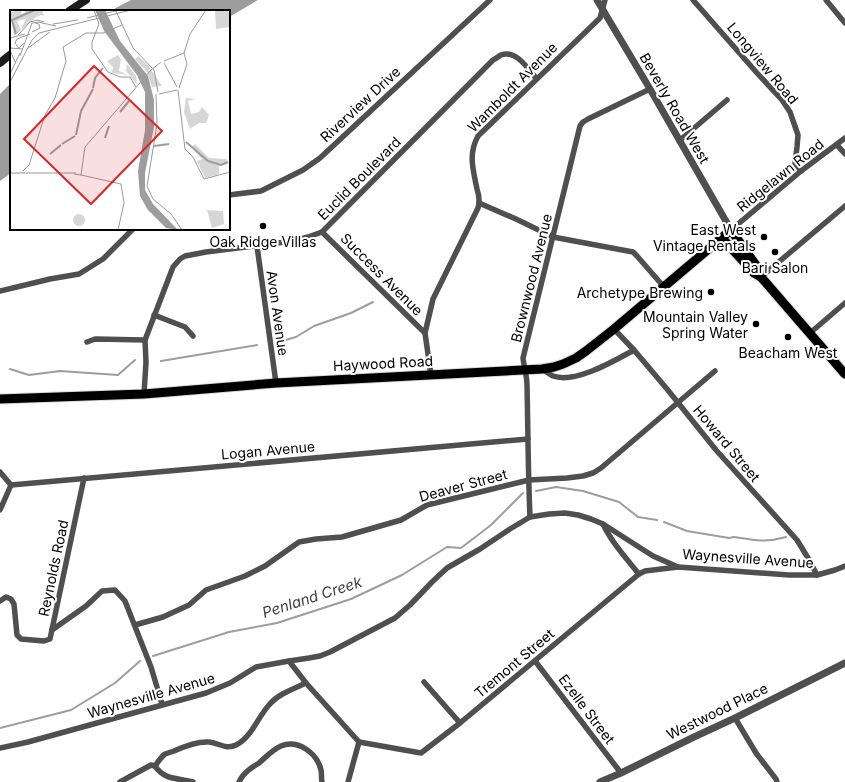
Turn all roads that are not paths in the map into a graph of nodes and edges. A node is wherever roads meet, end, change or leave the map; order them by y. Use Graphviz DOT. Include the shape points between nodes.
graph roads {
  1 [pos="86,0"];
  2 [pos="490,0"];
  3 [pos="597,0"];
  4 [pos="605,0"];
  5 [pos="693,0"];
  6 [pos="826,0"];
  7 [pos="71,10"];
  8 [pos="603,10"];
  9 [pos="845,23"];
  10 [pos="10,55"];
  11 [pos="0,63"];
  12 [pos="536,78"];
  13 [pos="650,89"];
  14 [pos="727,100"];
  15 [pos="845,138"];
  16 [pos="679,141"];
  17 [pos="837,145"];
  18 [pos="845,154"];
  19 [pos="801,171"];
  20 [pos="230,195"];
  21 [pos="479,203"];
  22 [pos="845,206"];
  23 [pos="132,230"];
  24 [pos="731,230"];
  25 [pos="322,232"];
  26 [pos="553,237"];
  27 [pos="722,238"];
  28 [pos="257,246"];
  29 [pos="761,277"];
  30 [pos="664,287"];
  31 [pos="0,291"];
  32 [pos="845,303"];
  33 [pos="154,315"];
  34 [pos="614,329"];
  35 [pos="425,333"];
  36 [pos="810,333"];
  37 [pos="193,336"];
  38 [pos="145,340"];
  39 [pos="87,342"];
  40 [pos="634,350"];
  41 [pos="542,369"];
  42 [pos="524,370"];
  43 [pos="715,371"];
  44 [pos="845,374"];
  45 [pos="431,375"];
  46 [pos="276,383"];
  47 [pos="144,394"];
  48 [pos="0,398"];
  49 [pos="678,403"];
  50 [pos="528,439"];
  51 [pos="0,472"];
  52 [pos="84,478"];
  53 [pos="529,480"];
  54 [pos="11,485"];
  55 [pos="0,510"];
  56 [pos="530,517"];
  57 [pos="603,524"];
  58 [pos="845,566"];
  59 [pos="678,567"];
  60 [pos="639,574"];
  61 [pos="817,576"];
  62 [pos="0,601"];
  63 [pos="135,625"];
  64 [pos="52,630"];
  65 [pos="289,660"];
  66 [pos="535,661"];
  67 [pos="845,663"];
  68 [pos="424,682"];
  69 [pos="306,683"];
  70 [pos="162,704"];
  71 [pos="735,718"];
  72 [pos="460,723"];
  73 [pos="358,742"];
  74 [pos="0,748"];
  75 [pos="155,766"];
  76 [pos="621,773"];
  77 [pos="120,782"];
  78 [pos="193,782"];
  79 [pos="240,782"];
  80 [pos="322,782"];
  81 [pos="348,782"];
  82 [pos="600,782"];
  83 [pos="776,782"];
  1 -- 7 [label="main road"];
  2 -- 20 [label="street, Riverview Drive" via="320,158 303,170 261,191"];
  3 -- 8 [label="street, Beverly Road West"];
  4 -- 8 [label="street"];
  5 -- 19 [label="street, Longview Road" via="790,112 798,135 795,163"];
  6 -- 9 [label="street"];
  8 -- 12 [label="street, Wamboldt Avenue" via="600,18"];
  8 -- 13 [label="street, Beverly Road West"];
  10 -- 11 [label="main road"];
  12 -- 21 [label="street, Wamboldt Avenue" via="474,143 471,159"];
  12 -- 25 [label="street, Euclid Boulevard" via="518,58 508,54 501,55 489,64"];
  13 -- 16 [label="street, Beverly Road West"];
  13 -- 26 [label="street, Brownwood Avenue" via="588,119 580,126"];
  14 -- 16 [label="street"];
  15 -- 17 [label="street, Ridgelawn Road"];
  16 -- 24 [label="street, Beverly Road West"];
  17 -- 18 [label="street"];
  17 -- 19 [label="street, Ridgelawn Road"];
  19 -- 24 [label="street, Ridgelawn Road"];
  21 -- 26 [label="street"];
  21 -- 35 [label="street" via="432,299"];
  22 -- 29 [label="street"];
  23 -- 31 [label="street" via="103,259 79,274"];
  24 -- 27 [label="main road, Haywood Road"];
  24 -- 29 [label="main road" via="758,268"];
  25 -- 28 [label="street, Euclid Boulevard" via="293,241"];
  25 -- 35 [label="street, Success Avenue"];
  26 -- 30 [label="street" via="633,252"];
  26 -- 42 [label="street, Brownwood Avenue" via="523,358"];
  27 -- 29 [label="main road" via="754,273"];
  27 -- 30 [label="main road, Haywood Road"];
  28 -- 33 [label="street, Euclid Boulevard" via="206,252 180,259 173,267"];
  28 -- 46 [label="street, Avon Avenue"];
  29 -- 36 [label="main road"];
  30 -- 34 [label="main road, Haywood Road"];
  32 -- 36 [label="street"];
  33 -- 37 [label="street" via="185,327"];
  33 -- 38 [label="street, Euclid Boulevard"];
  34 -- 40 [label="street, Howard Street"];
  34 -- 41 [label="main road, Haywood Road" via="576,358"];
  35 -- 45 [label="street"];
  36 -- 44 [label="main road"];
  38 -- 39 [label="street" via="95,339"];
  38 -- 47 [label="street, Euclid Boulevard"];
  40 -- 41 [label="street" via="583,374 553,376"];
  40 -- 49 [label="street, Howard Street"];
  41 -- 42 [label="main road, Haywood Road"];
  42 -- 45 [label="main road, Haywood Road"];
  42 -- 50 [label="street, Brownwood Avenue" via="527,383"];
  43 -- 49 [label="street, Deaver Street"];
  45 -- 46 [label="main road, Haywood Road"];
  46 -- 47 [label="main road, Haywood Road"];
  47 -- 48 [label="main road, Haywood Road"];
  49 -- 53 [label="street, Deaver Street" via="593,473 567,478"];
  49 -- 61 [label="street, Howard Street" via="716,450 797,540"];
  50 -- 52 [label="street, Logan Avenue"];
  50 -- 53 [label="street, Brownwood Avenue"];
  51 -- 54 [label="street"];
  52 -- 54 [label="street, Logan Avenue"];
  52 -- 64 [label="street, Reynolds Road"];
  53 -- 56 [label="street, Brownwood Avenue"];
  53 -- 63 [label="street, Deaver Street" via="427,505 401,520 342,537 316,538 299,542 265,566 206,590 189,605 163,617"];
  54 -- 55 [label="street"];
  56 -- 57 [label="street, Waynesville Avenue" via="564,513"];
  56 -- 65 [label="street, Waynesville Avenue" via="446,568 395,618 320,656"];
  57 -- 59 [label="street, Waynesville Avenue" via="653,556"];
  57 -- 60 [label="street" via="615,545"];
  58 -- 61 [label="street, Waynesville Avenue"];
  59 -- 60 [label="street, Tremont Street"];
  59 -- 61 [label="street, Waynesville Avenue"];
  60 -- 66 [label="street, Tremont Street"];
  62 -- 64 [label="street" via="6,597 14,604 17,635 21,639 44,641 50,639"];
  63 -- 64 [label="street, Reynolds Road" via="125,601 115,590 102,591"];
  63 -- 70 [label="street, Reynolds Road" via="152,668"];
  65 -- 69 [label="street"];
  65 -- 70 [label="street, Waynesville Avenue" via="256,666 230,683 206,693"];
  66 -- 72 [label="street, Tremont Street"];
  66 -- 76 [label="street, Ezelle Street"];
  67 -- 71 [label="street, Westwood Place"];
  68 -- 72 [label="street"];
  69 -- 73 [label="street"];
  69 -- 75 [label="street" via="274,700 237,745 226,748 208,742 190,744 165,754"];
  70 -- 74 [label="street, Waynesville Avenue"];
  71 -- 76 [label="street, Westwood Place"];
  71 -- 83 [label="street"];
  72 -- 73 [label="street, Tremont Street" via="422,754"];
  73 -- 81 [label="street"];
  75 -- 77 [label="street" via="151,765"];
  75 -- 78 [label="street" via="168,777"];
  76 -- 82 [label="street, Westwood Place"];
  79 -- 80 [label="street" via="244,774 273,750 291,744 308,750 314,757 321,769"];
}
